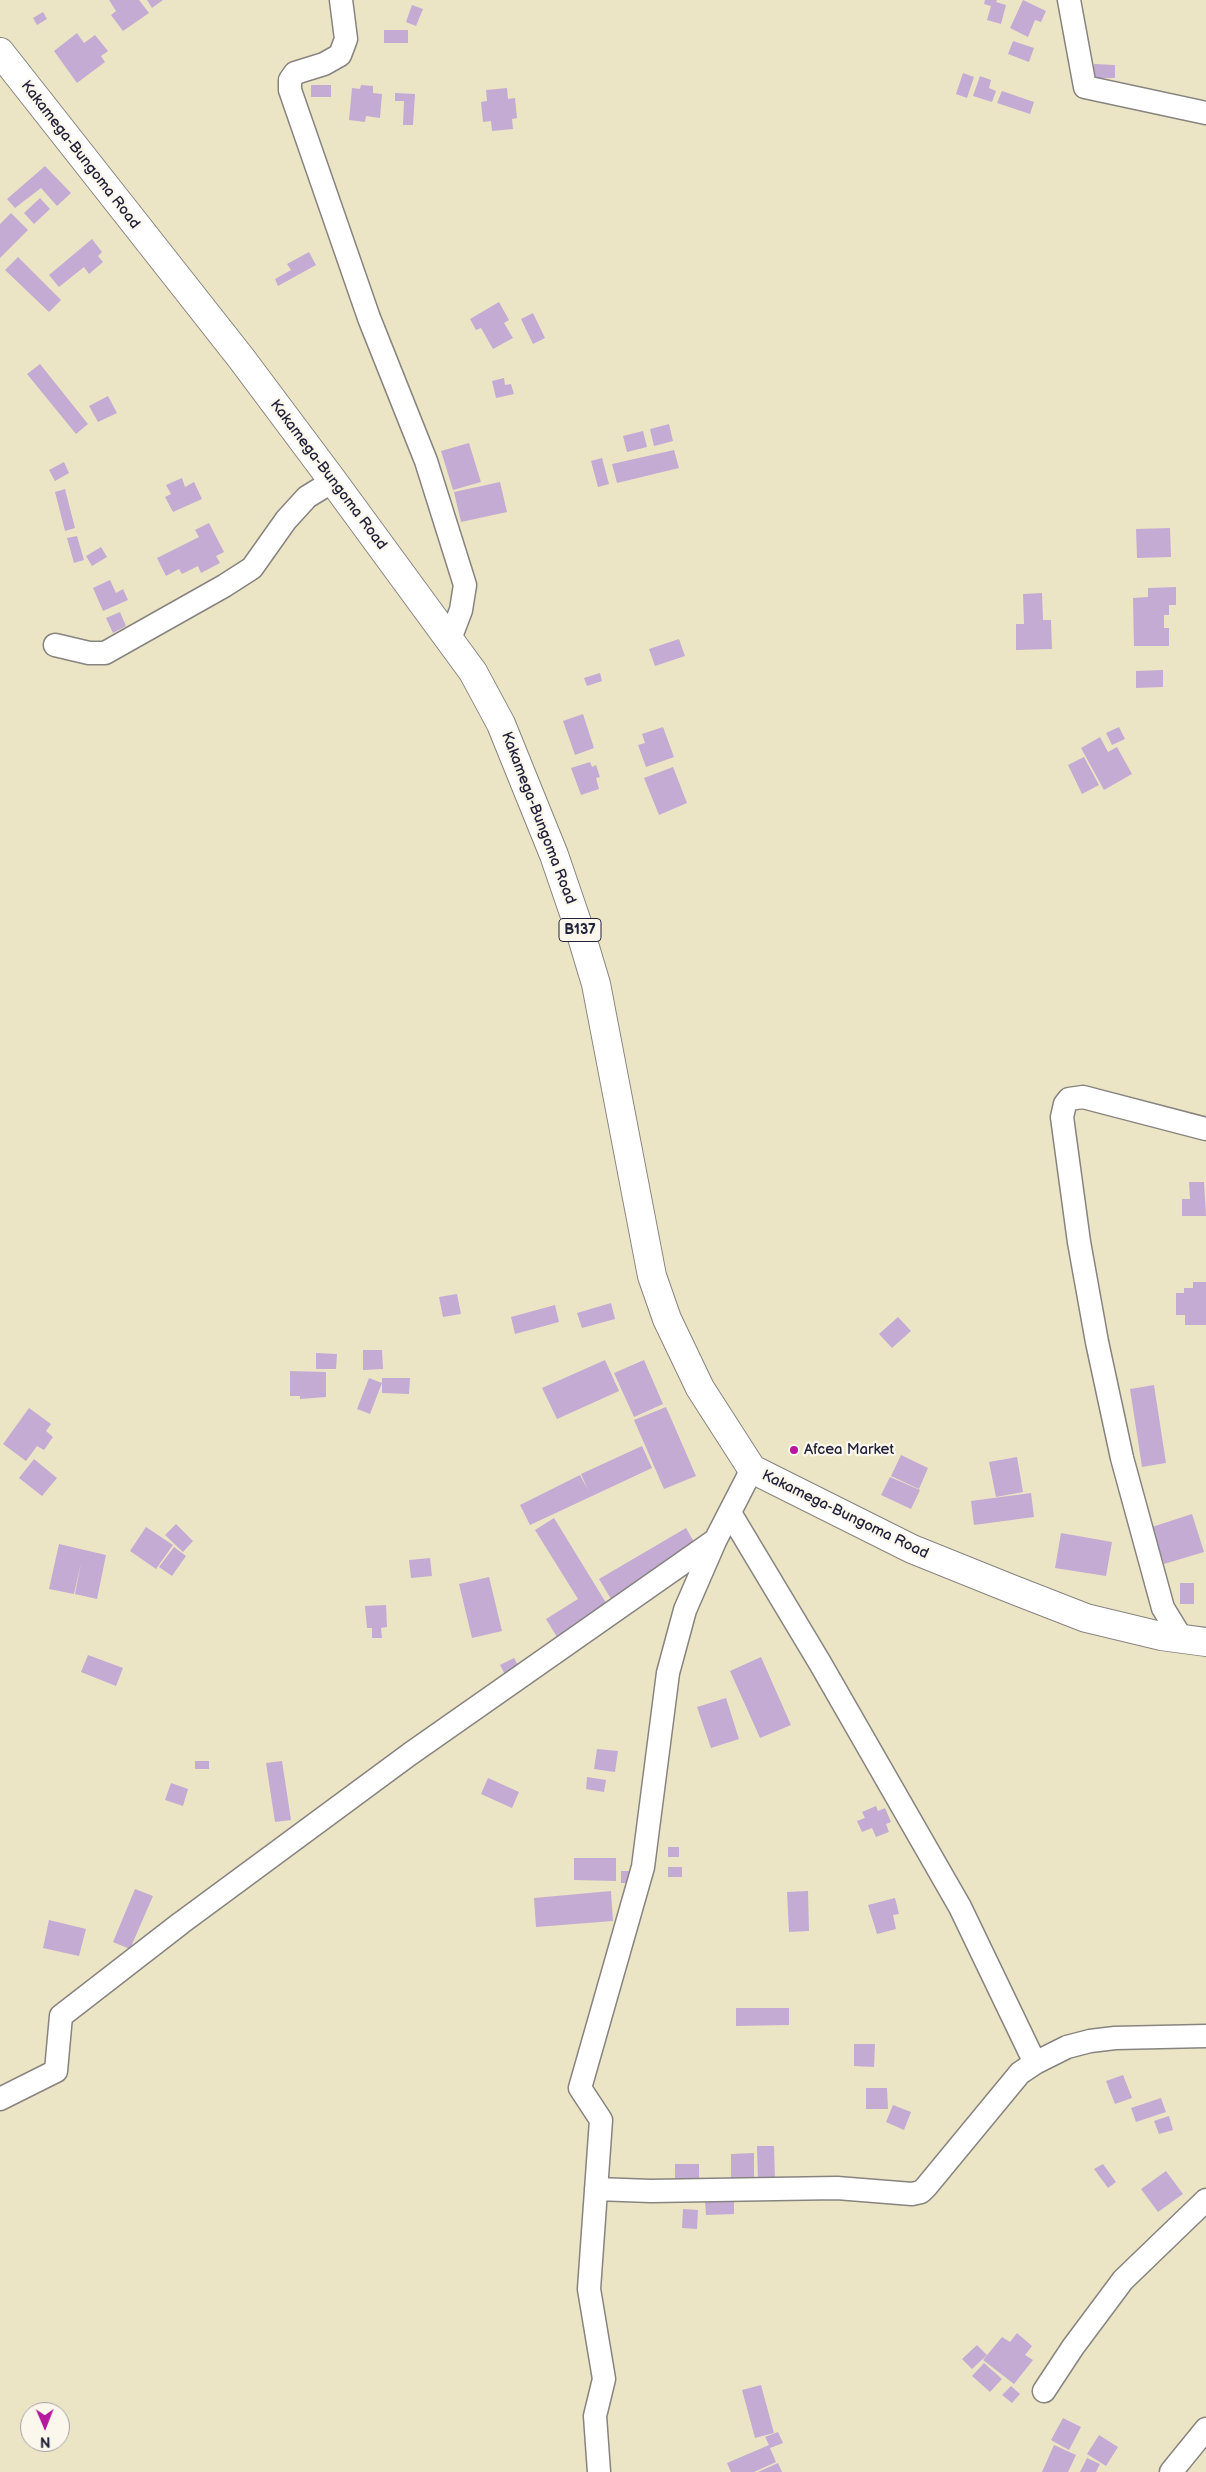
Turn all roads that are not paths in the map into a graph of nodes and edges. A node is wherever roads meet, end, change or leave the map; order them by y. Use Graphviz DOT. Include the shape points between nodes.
graph roads {
  1 [pos="341,0"];
  2 [pos="1069,0"];
  3 [pos="0,52"];
  4 [pos="1206,113"];
  5 [pos="333,481"];
  6 [pos="450,639"];
  7 [pos="55,645"];
  8 [pos="1206,1130"];
  9 [pos="752,1469"];
  10 [pos="730,1513"];
  11 [pos="715,1541"];
  12 [pos="1194,1640"];
  13 [pos="1206,2036"];
  14 [pos="1035,2063"];
  15 [pos="0,2098"];
  16 [pos="596,2189"];
  17 [pos="1206,2200"];
  18 [pos="1044,2391"];
  19 [pos="1206,2430"];
  20 [pos="599,2472"];
  21 [pos="1171,2472"];
  1 -- 6 [label="street" via="346,39 340,55 295,73 290,80 290,90 369,318 426,461 465,585 461,610"];
  2 -- 4 [label="street" via="1085,87"];
  3 -- 5 [label="main road, Kakamega-Bungoma Road / B137" via="241,358"];
  5 -- 6 [label="main road, Kakamega-Bungoma Road / B137"];
  5 -- 7 [label="street" via="307,497 286,520 252,568 224,586 105,653 89,653"];
  6 -- 9 [label="main road, Kakamega-Bungoma Road / B137" via="473,672 501,724 554,855 581,934 596,984 652,1276 667,1319 700,1388"];
  8 -- 12 [label="street" via="1083,1097 1069,1098 1064,1104 1062,1117 1079,1242 1122,1458 1163,1608"];
  9 -- 10 [label="street"];
  9 -- 12 [label="main road, Kakamega-Bungoma Road" via="912,1549 1086,1618 1161,1636"];
  10 -- 11 [label="street"];
  10 -- 14 [label="street" via="960,1907"];
  11 -- 15 [label="street" via="410,1754 61,2016 56,2071"];
  11 -- 16 [label="street" via="685,1610 668,1673 643,1867 580,2088 601,2120"];
  13 -- 14 [label="street" via="1090,2041"];
  14 -- 16 [label="street" via="1020,2073 921,2192 793,2187 651,2191"];
  16 -- 20 [label="street" via="589,2289 604,2379 596,2416"];
  17 -- 18 [label="street" via="1123,2280 1072,2347"];
  19 -- 21 [label="street"];
}
